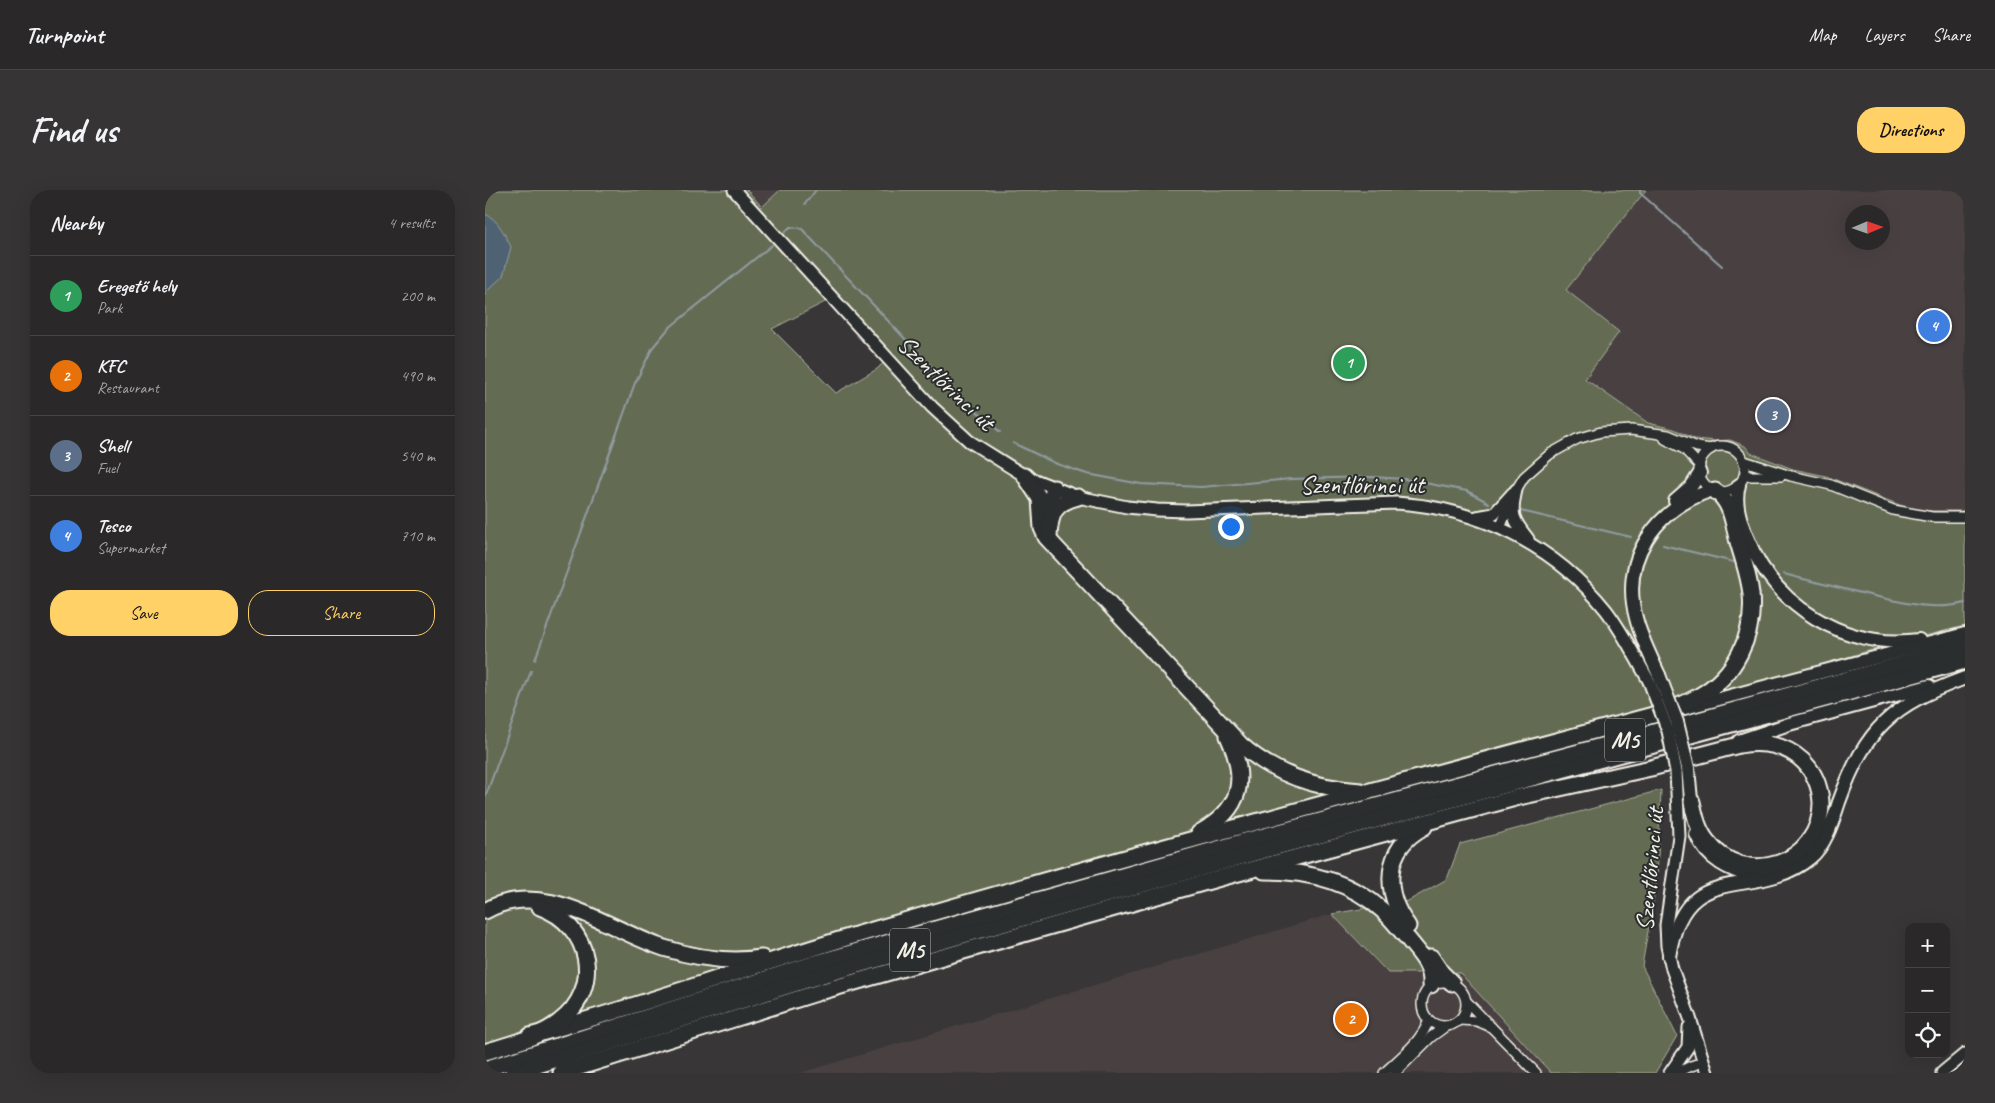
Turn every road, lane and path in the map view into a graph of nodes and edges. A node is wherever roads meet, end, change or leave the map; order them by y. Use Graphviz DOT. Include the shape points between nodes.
graph roads {
  1 [pos="734,190"];
  2 [pos="1661,435"];
  3 [pos="1711,449"];
  4 [pos="1744,460"];
  5 [pos="1700,469"];
  6 [pos="1025,476"];
  7 [pos="1791,476"];
  8 [pos="1742,480"];
  9 [pos="1054,488"];
  10 [pos="1516,490"];
  11 [pos="1713,490"];
  12 [pos="1078,497"];
  13 [pos="1041,505"];
  14 [pos="1664,516"];
  15 [pos="1473,517"];
  16 [pos="1965,517"];
  17 [pos="1500,528"];
  18 [pos="1049,541"];
  19 [pos="1531,543"];
  20 [pos="1965,638"];
  21 [pos="1965,661"];
  22 [pos="1965,677"];
  23 [pos="1654,678"];
  24 [pos="1657,714"];
  25 [pos="1225,730"];
  26 [pos="1699,755"];
  27 [pos="1682,769"];
  28 [pos="1372,792"];
  29 [pos="1692,802"];
  30 [pos="1460,812"];
  31 [pos="1175,845"];
  32 [pos="1220,878"];
  33 [pos="1758,879"];
  34 [pos="485,911"];
  35 [pos="485,920"];
  36 [pos="853,936"];
  37 [pos="1669,958"];
  38 [pos="1452,982"];
  39 [pos="1431,985"];
  40 [pos="1466,1001"];
  41 [pos="1690,1018"];
  42 [pos="1429,1020"];
  43 [pos="1460,1020"];
  44 [pos="1447,1026"];
  45 [pos="1494,1028"];
  46 [pos="530,1036"];
  47 [pos="635,1050"];
  48 [pos="485,1052"];
  49 [pos="1965,1054"];
  50 [pos="1705,1068"];
  51 [pos="485,1069"];
  52 [pos="513,1073"];
  53 [pos="561,1073"];
  54 [pos="590,1073"];
  55 [pos="1384,1073"];
  56 [pos="1395,1073"];
  57 [pos="1536,1073"];
  58 [pos="1670,1073"];
  59 [pos="1677,1073"];
  60 [pos="1942,1073"];
  1 -- 6 [label="main road, Szentlőrinci út" via="932,407 969,441"];
  2 -- 3 [label="street"];
  2 -- 5 [label="street" via="1684,449"];
  2 -- 10 [label="street" via="1622,430 1577,439 1543,459 1524,477"];
  3 -- 4 [label="street" via="1728,447"];
  3 -- 5 [label="street" via="1703,457"];
  4 -- 7 [label="street"];
  4 -- 8 [label="street"];
  5 -- 11 [label="street" via="1704,483"];
  5 -- 14 [label="main road" via="1691,487 1669,506"];
  6 -- 9 [label="main road, Szentlőrinci út"];
  6 -- 13 [label="highway"];
  7 -- 8 [label="street"];
  7 -- 16 [label="street" via="1831,485 1893,510 1932,517"];
  8 -- 11 [label="street" via="1728,492"];
  8 -- 20 [label="main road" via="1737,500 1740,516 1759,562 1781,591 1811,616 1840,631 1881,641"];
  9 -- 12 [label="main road, Szentlőrinci út"];
  9 -- 13 [label="highway"];
  9 -- 18 [label="highway" via="1045,523"];
  10 -- 15 [label="main road" via="1494,514"];
  10 -- 17 [label="street"];
  10 -- 19 [label="main road" via="1513,518"];
  11 -- 14 [label="main road" via="1688,500"];
  11 -- 24 [label="highway" via="1729,508 1748,579 1751,608 1748,635 1734,663 1713,687"];
  12 -- 15 [label="main road, Szentlőrinci út" via="1127,507 1186,511 1396,503 1428,506"];
  12 -- 18 [label="highway" via="1066,500 1055,510 1050,522"];
  13 -- 18 [label="highway" via="1042,528"];
  14 -- 23 [label="main road" via="1643,546 1632,588 1638,624"];
  15 -- 17 [label="main road, Szentlőrinci út"];
  17 -- 19 [label="main road, Szentlőrinci út"];
  18 -- 25 [label="highway"];
  19 -- 23 [label="main road, Szentlőrinci út" via="1566,569 1595,597"];
  20 -- 24 [label="main road, M5"];
  20 -- 51 [label="highway, M5" via="1684,724 1249,840 834,958"];
  21 -- 52 [label="highway, M5" via="1263,850 838,971"];
  22 -- 26 [label="main road, M5" via="1789,724"];
  22 -- 33 [label="main road" via="1903,706 1879,726 1847,779 1832,822 1816,852 1789,871"];
  23 -- 27 [label="main road, bridge" via="1677,722"];
  24 -- 28 [label="highway, M5"];
  25 -- 28 [label="highway" via="1250,753 1289,776 1322,786"];
  25 -- 31 [label="highway" via="1240,773 1235,799 1221,819"];
  26 -- 29 [label="highway" via="1754,743 1788,750 1805,764 1816,779 1820,791 1820,815 1811,839 1792,857 1769,866 1745,866 1726,858 1707,841 1698,826"];
  26 -- 30 [label="highway, M5"];
  27 -- 29 [label="main road"];
  27 -- 37 [label="main road, Szentlőrinci út" via="1679,836 1666,925"];
  28 -- 31 [label="highway, M5"];
  29 -- 33 [label="main road" via="1694,829 1709,856 1732,871"];
  30 -- 32 [label="highway, M5"];
  30 -- 38 [label="highway" via="1409,837 1396,856 1390,882 1400,916"];
  31 -- 36 [label="highway, M5"];
  32 -- 39 [label="highway" via="1263,871 1288,871 1316,876 1349,888 1374,904 1399,928 1428,964"];
  32 -- 47 [label="highway, M5" via="823,991"];
  33 -- 37 [label="main road" via="1699,896 1675,929"];
  34 -- 36 [label="highway" via="508,901 539,900 565,906 663,948 716,959 762,958"];
  35 -- 46 [label="highway" via="511,907 540,907 564,920 582,945 587,964 586,976 576,1005 562,1021"];
  36 -- 46 [label="highway, M5"];
  37 -- 41 [label="main road, Szentlőrinci út"];
  38 -- 39 [label="street"];
  38 -- 40 [label="street" via="1462,990"];
  39 -- 42 [label="street" via="1422,1002"];
  40 -- 43 [label="street"];
  40 -- 45 [label="street"];
  41 -- 50 [label="main road, Szentlőrinci út"];
  41 -- 58 [label="main road" via="1688,1047"];
  42 -- 44 [label="street"];
  42 -- 55 [label="street" via="1419,1040"];
  43 -- 44 [label="street"];
  43 -- 45 [label="street"];
  44 -- 56 [label="street" via="1431,1037"];
  45 -- 57 [label="street"];
  46 -- 48 [label="highway, M5"];
  47 -- 53 [label="highway, M5"];
  47 -- 54 [label="highway"];
  49 -- 60 [label="main road"];
  50 -- 59 [label="street, Szentlőrinci út" via="1691,1066"];
}
